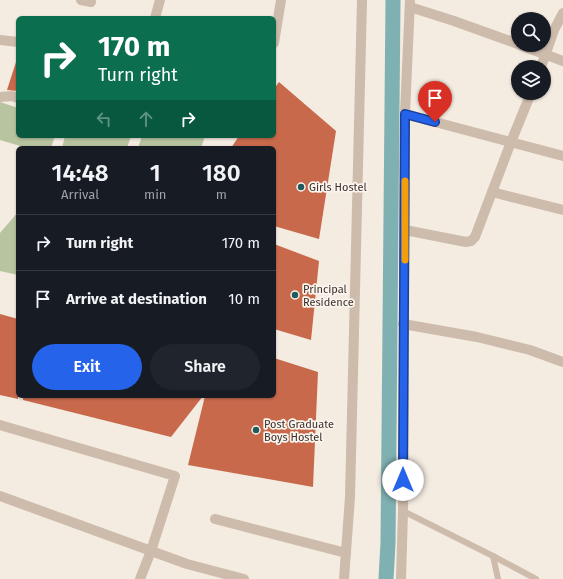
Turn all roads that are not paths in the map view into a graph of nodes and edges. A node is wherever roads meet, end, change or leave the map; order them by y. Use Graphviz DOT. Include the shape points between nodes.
graph roads {
  1 [pos="160,0"];
  2 [pos="281,0"];
  3 [pos="362,0"];
  4 [pos="410,3"];
  5 [pos="563,13"];
  6 [pos="156,16"];
  7 [pos="276,31"];
  8 [pos="0,40"];
  9 [pos="16,42"];
  10 [pos="511,42"];
  11 [pos="538,52"];
  12 [pos="546,55"];
  13 [pos="544,60"];
  14 [pos="563,61"];
  15 [pos="0,97"];
  16 [pos="16,97"];
  17 [pos="528,100"];
  18 [pos="405,114"];
  19 [pos="511,142"];
  20 [pos="563,156"];
  21 [pos="492,192"];
  22 [pos="563,210"];
  23 [pos="405,230"];
  24 [pos="403,324"];
  25 [pos="563,362"];
  26 [pos="0,425"];
  27 [pos="0,496"];
  28 [pos="403,511"];
  29 [pos="215,518"];
  30 [pos="151,551"];
  31 [pos="346,553"];
  32 [pos="493,556"];
  33 [pos="140,579"];
  34 [pos="244,579"];
  35 [pos="344,579"];
  36 [pos="401,579"];
  37 [pos="498,579"];
  38 [pos="536,579"];
  1 -- 6 [label="street"];
  2 -- 7 [label="street"];
  3 -- 31 [label="street" via="350,497"];
  4 -- 10 [label="street"];
  4 -- 18 [label="street"];
  5 -- 12 [label="street"];
  8 -- 9 [label="street"];
  11 -- 12 [label="street"];
  12 -- 13 [label="street"];
  12 -- 14 [label="street"];
  15 -- 16 [label="street"];
  17 -- 19 [label="street"];
  18 -- 19 [label="street"];
  18 -- 23 [label="street"];
  19 -- 20 [label="street"];
  19 -- 21 [label="street"];
  21 -- 22 [label="street"];
  21 -- 23 [label="street" via="475,237 471,241"];
  23 -- 24 [label="street"];
  24 -- 25 [label="street" via="477,337 530,350"];
  24 -- 28 [label="street"];
  26 -- 30 [label="street" via="174,476"];
  27 -- 30 [label="street"];
  28 -- 32 [label="lane"];
  28 -- 36 [label="street"];
  29 -- 31 [label="street"];
  30 -- 33 [label="street"];
  30 -- 34 [label="street"];
  31 -- 35 [label="street"];
  32 -- 37 [label="lane"];
  32 -- 38 [label="lane"];
}
